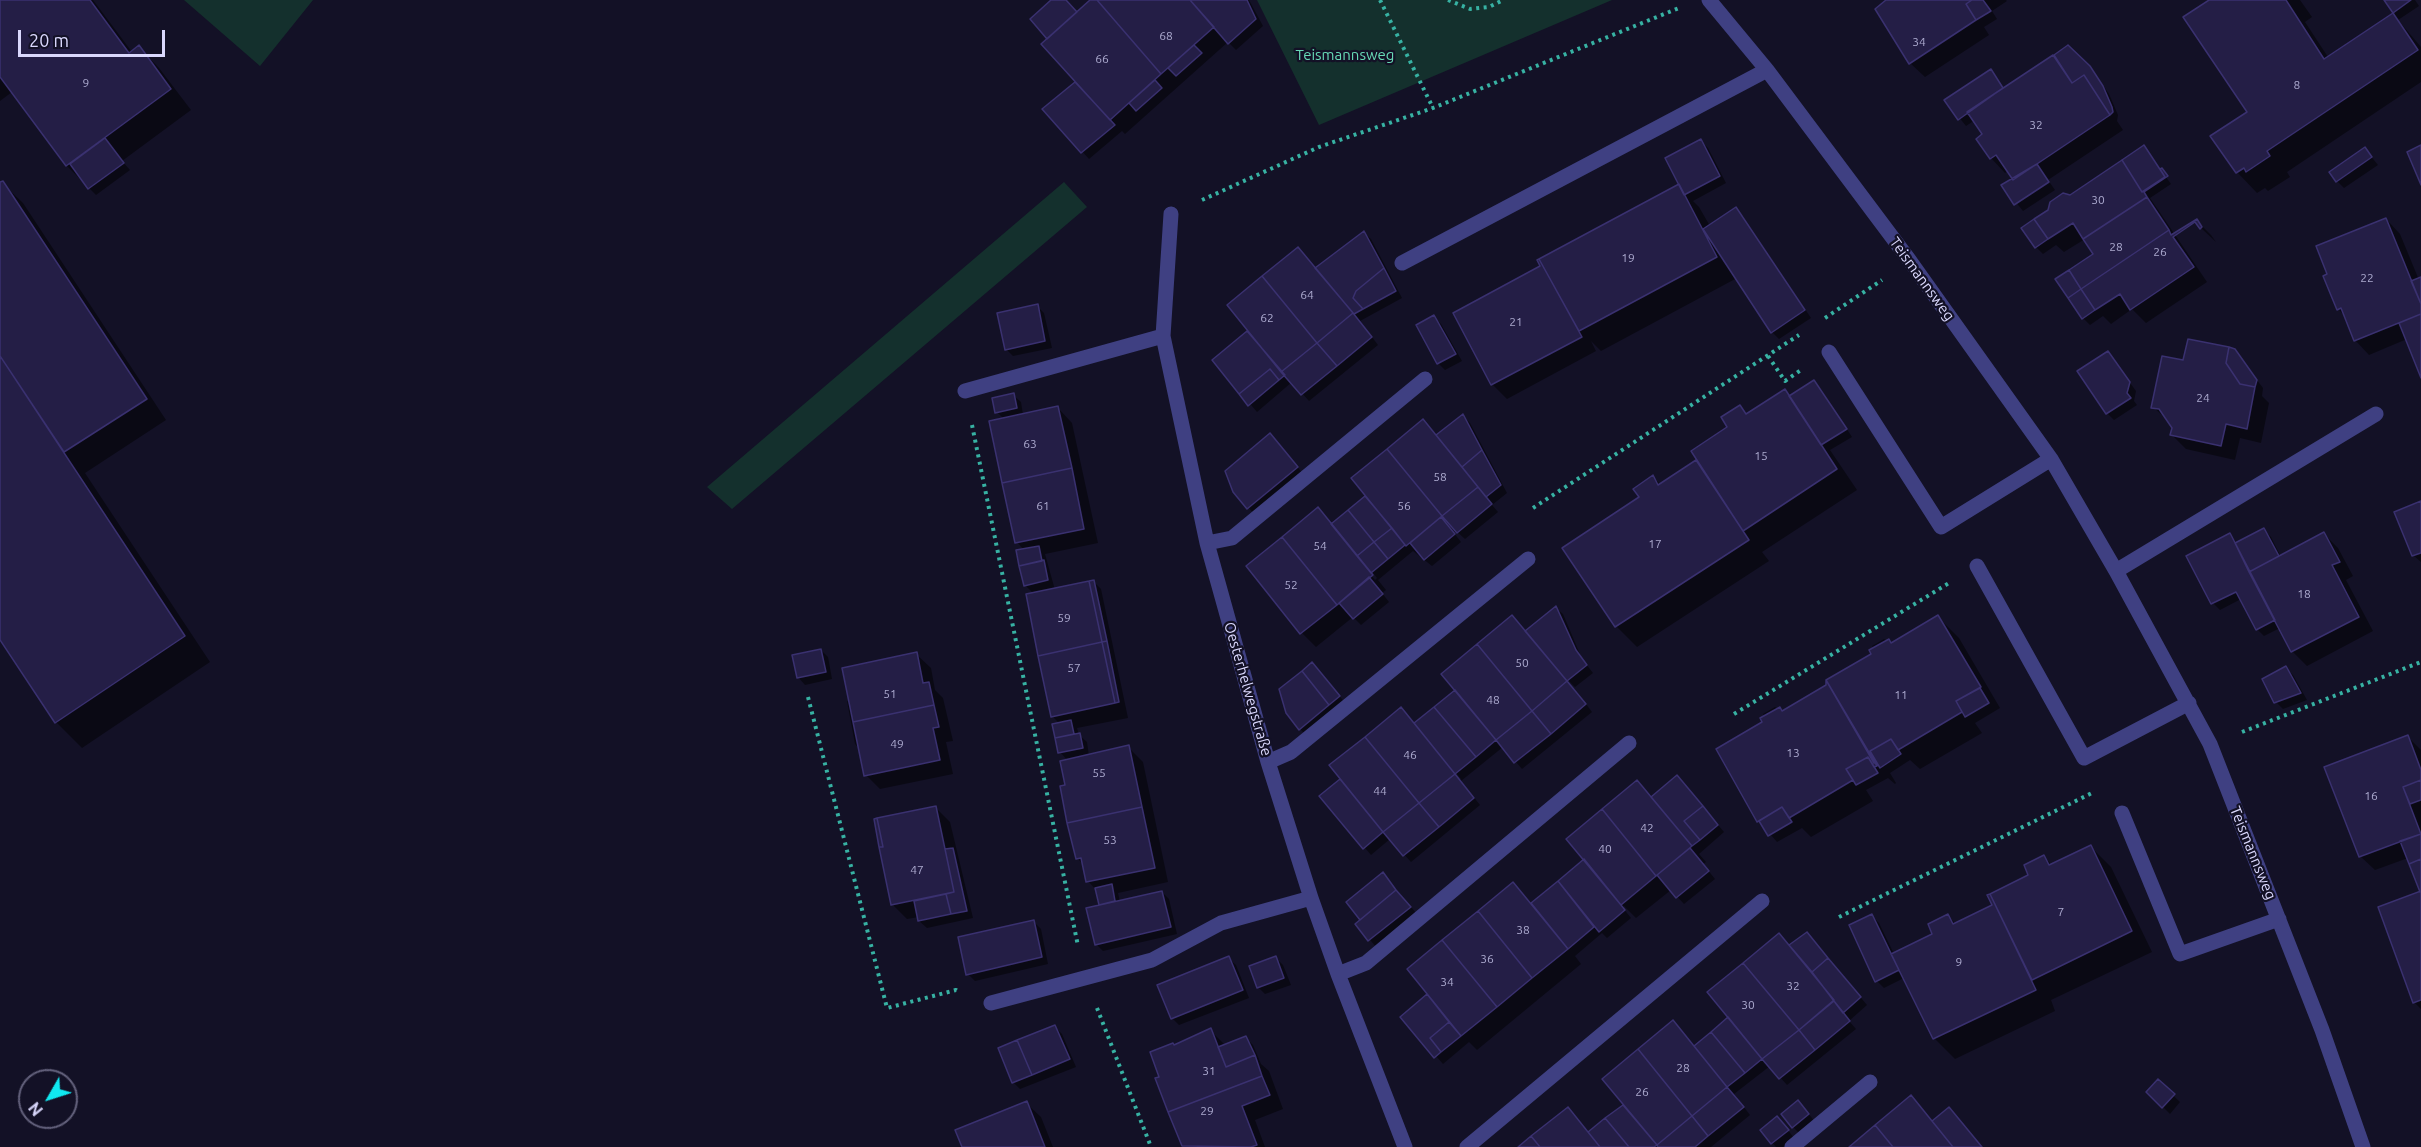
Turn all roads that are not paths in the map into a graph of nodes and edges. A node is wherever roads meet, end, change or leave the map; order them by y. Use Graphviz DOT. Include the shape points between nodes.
graph roads {
  1 [pos="1710,0"];
  2 [pos="1767,70"];
  3 [pos="1171,214"];
  4 [pos="1401,263"];
  5 [pos="1163,336"];
  6 [pos="1829,352"];
  7 [pos="1425,379"];
  8 [pos="965,391"];
  9 [pos="2376,414"];
  10 [pos="2052,459"];
  11 [pos="1207,543"];
  12 [pos="1528,558"];
  13 [pos="1977,566"];
  14 [pos="2116,571"];
  15 [pos="2189,703"];
  16 [pos="1629,743"];
  17 [pos="1268,762"];
  18 [pos="2122,813"];
  19 [pos="1311,898"];
  20 [pos="1762,901"];
  21 [pos="2279,919"];
  22 [pos="1338,975"];
  23 [pos="991,1003"];
  24 [pos="1870,1082"];
  25 [pos="1405,1147"];
  26 [pos="1467,1147"];
  27 [pos="1792,1147"];
  28 [pos="2363,1147"];
  1 -- 2 [label="street, Teismannsweg"];
  2 -- 4 [label="street"];
  2 -- 10 [label="street, Teismannsweg"];
  3 -- 5 [label="street, Oesterhelwegstraße"];
  5 -- 8 [label="street"];
  5 -- 11 [label="street, Oesterhelwegstraße"];
  6 -- 10 [label="street" via="1941,527"];
  7 -- 11 [label="street" via="1232,538"];
  9 -- 14 [label="street"];
  10 -- 14 [label="street, Teismannsweg"];
  11 -- 17 [label="street, Oesterhelwegstraße"];
  12 -- 17 [label="street" via="1291,752"];
  13 -- 15 [label="street" via="2084,758"];
  14 -- 15 [label="street, Teismannsweg"];
  15 -- 21 [label="street, Teismannsweg" via="2210,744"];
  16 -- 22 [label="street" via="1366,963"];
  17 -- 19 [label="street, Oesterhelwegstraße"];
  18 -- 21 [label="street" via="2180,954"];
  19 -- 22 [label="street, Oesterhelwegstraße"];
  19 -- 23 [label="street" via="1221,923 1152,960"];
  20 -- 26 [label="street"];
  21 -- 28 [label="street, Teismannsweg"];
  22 -- 25 [label="street, Oesterhelwegstraße"];
  24 -- 27 [label="street"];
}
